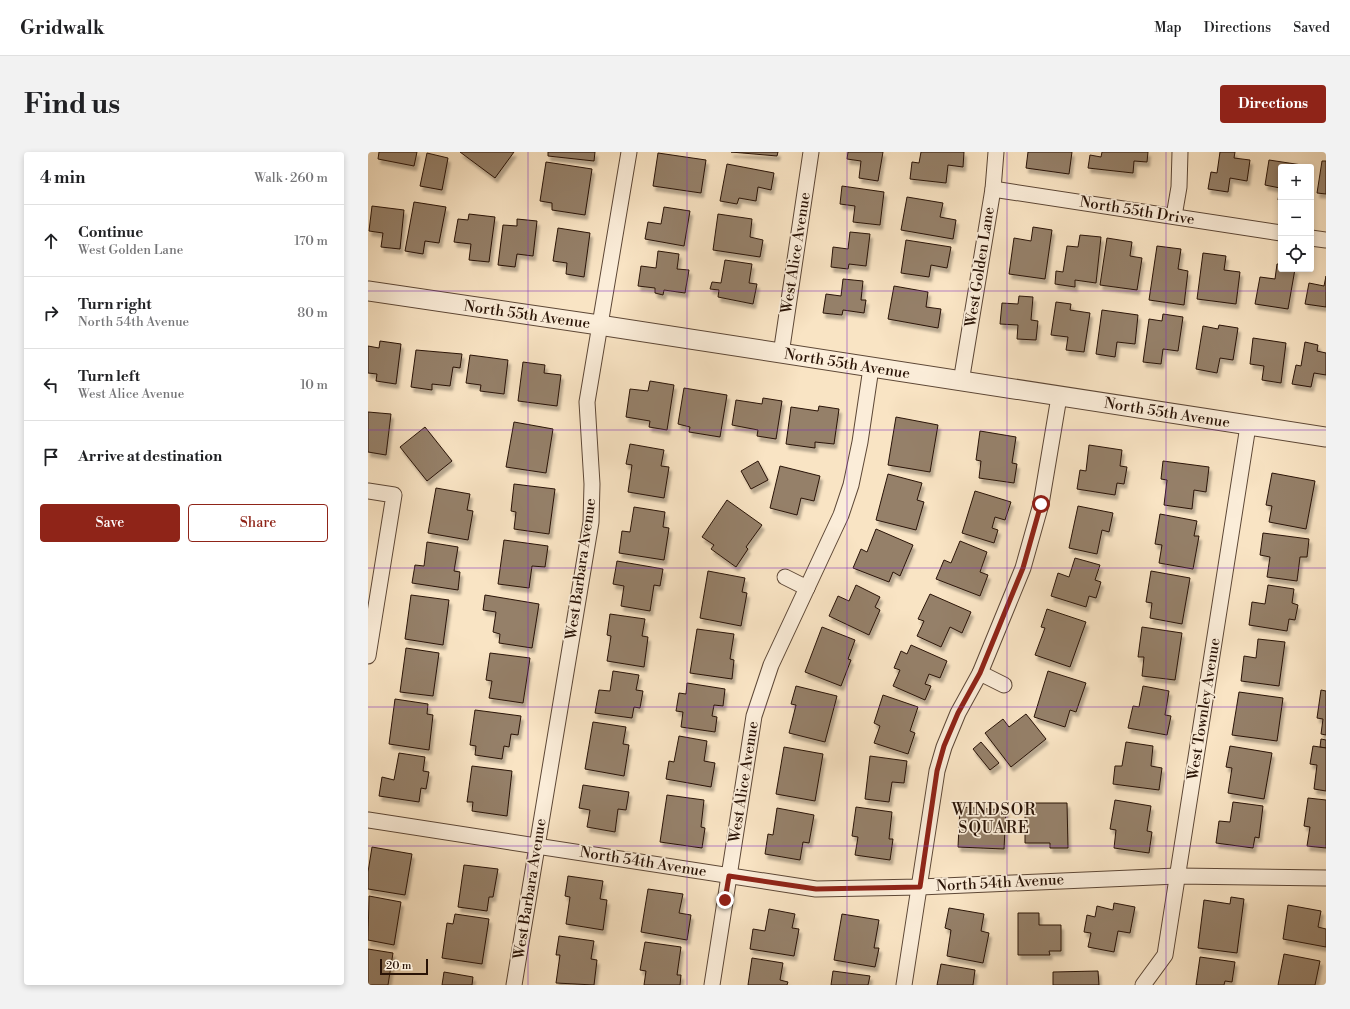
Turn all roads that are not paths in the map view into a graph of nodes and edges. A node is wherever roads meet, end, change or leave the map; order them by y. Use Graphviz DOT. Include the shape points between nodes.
graph roads {
  1 [pos="629,152"];
  2 [pos="811,152"];
  3 [pos="996,152"];
  4 [pos="1180,152"];
  5 [pos="993,189"];
  6 [pos="1174,216"];
  7 [pos="1278,233"];
  8 [pos="1314,238"];
  9 [pos="1326,240"];
  10 [pos="368,292"];
  11 [pos="599,325"];
  12 [pos="781,354"];
  13 [pos="871,368"];
  14 [pos="961,382"];
  15 [pos="1059,397"];
  16 [pos="1248,426"];
  17 [pos="1326,437"];
  18 [pos="368,491"];
  19 [pos="785,576"];
  20 [pos="807,588"];
  21 [pos="368,656"];
  22 [pos="980,673"];
  23 [pos="1004,685"];
  24 [pos="368,820"];
  25 [pos="538,845"];
  26 [pos="729,876"];
  27 [pos="1177,876"];
  28 [pos="1326,878"];
  29 [pos="920,887"];
  30 [pos="514,985"];
  31 [pos="712,985"];
  32 [pos="904,985"];
  33 [pos="1143,985"];
  1 -- 11 [label="street, West Barbara Avenue"];
  2 -- 12 [label="street, West Alice Avenue"];
  3 -- 5 [label="street, West Golden Lane"];
  4 -- 6 [label="street" via="1179,186"];
  5 -- 6 [label="street, North 55th Drive"];
  5 -- 14 [label="street, West Golden Lane"];
  6 -- 7 [label="street, North 55th Drive"];
  8 -- 9 [label="street"];
  10 -- 11 [label="street, North 55th Avenue"];
  11 -- 12 [label="street, North 55th Avenue"];
  11 -- 25 [label="street, West Barbara Avenue" via="587,402 592,484 591,522"];
  12 -- 13 [label="street, North 55th Avenue"];
  13 -- 14 [label="street, North 55th Avenue"];
  13 -- 20 [label="street, West Alice Avenue" via="851,485 841,515"];
  14 -- 15 [label="street, North 55th Avenue"];
  15 -- 16 [label="street, North 55th Avenue"];
  15 -- 22 [label="street" via="1041,504 1023,568"];
  16 -- 17 [label="street, North 55th Avenue"];
  16 -- 27 [label="street, West Townley Avenue"];
  18 -- 21 [label="street" via="394,495"];
  19 -- 20 [label="street"];
  20 -- 26 [label="street, West Alice Avenue" via="771,665 754,716"];
  22 -- 23 [label="street"];
  22 -- 29 [label="street" via="958,713 944,746 937,771"];
  24 -- 25 [label="street, North 54th Avenue"];
  25 -- 26 [label="street, North 54th Avenue"];
  25 -- 30 [label="street, West Barbara Avenue"];
  26 -- 29 [label="street, North 54th Avenue" via="816,889"];
  26 -- 31 [label="street, West Alice Avenue"];
  27 -- 28 [label="street, North 54th Avenue"];
  27 -- 29 [label="street, North 54th Avenue"];
  27 -- 33 [label="street, West Townley Avenue" via="1164,955"];
  29 -- 32 [label="street"];
}
